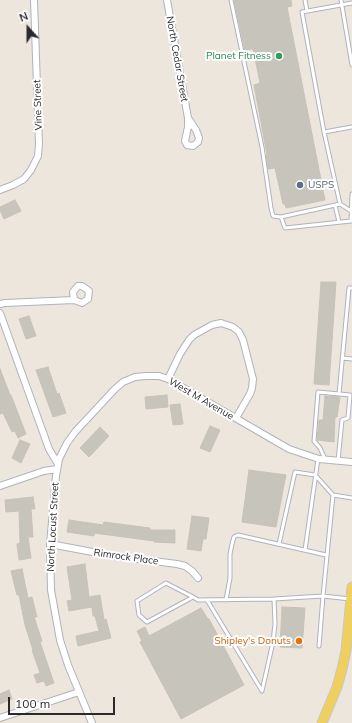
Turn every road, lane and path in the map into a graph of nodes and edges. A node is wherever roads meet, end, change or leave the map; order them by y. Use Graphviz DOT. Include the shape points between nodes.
graph roads {
  1 [pos="34,0"];
  2 [pos="167,0"];
  3 [pos="231,0"];
  4 [pos="305,0"];
  5 [pos="341,0"];
  6 [pos="352,3"];
  7 [pos="342,5"];
  8 [pos="307,11"];
  9 [pos="352,65"];
  10 [pos="188,118"];
  11 [pos="352,127"];
  12 [pos="324,132"];
  13 [pos="0,190"];
  14 [pos="352,194"];
  15 [pos="340,204"];
  16 [pos="335,205"];
  17 [pos="351,211"];
  18 [pos="281,217"];
  19 [pos="351,221"];
  20 [pos="339,222"];
  21 [pos="352,288"];
  22 [pos="74,300"];
  23 [pos="0,304"];
  24 [pos="0,313"];
  25 [pos="342,358"];
  26 [pos="352,359"];
  27 [pos="168,379"];
  28 [pos="339,394"];
  29 [pos="236,418"];
  30 [pos="321,459"];
  31 [pos="338,461"];
  32 [pos="352,462"];
  33 [pos="58,466"];
  34 [pos="315,475"];
  35 [pos="0,486"];
  36 [pos="333,495"];
  37 [pos="352,498"];
  38 [pos="50,544"];
  39 [pos="279,544"];
  40 [pos="305,550"];
  41 [pos="326,555"];
  42 [pos="198,578"];
  43 [pos="352,588"];
  44 [pos="324,596"];
  45 [pos="193,597"];
  46 [pos="351,599"];
  47 [pos="207,600"];
  48 [pos="226,600"];
  49 [pos="274,600"];
  50 [pos="319,646"];
  51 [pos="349,652"];
  52 [pos="78,692"];
  53 [pos="0,718"];
  54 [pos="92,723"];
  55 [pos="322,723"];
  1 -- 13 [label="street, Vine Street" via="38,156 24,179"];
  2 -- 10 [label="street, North Cedar Street"];
  3 -- 18 [label="lane" via="262,147 271,208 273,216"];
  4 -- 8 [label="lane"];
  5 -- 7 [label="lane"];
  6 -- 7 [label="lane"];
  7 -- 8 [label="lane"];
  7 -- 9 [label="lane"];
  8 -- 12 [label="lane" via="302,12"];
  11 -- 12 [label="lane"];
  12 -- 15 [label="lane"];
  14 -- 17 [label="lane"];
  15 -- 16 [label="lane"];
  15 -- 17 [label="lane"];
  16 -- 18 [label="lane"];
  16 -- 20 [label="lane"];
  17 -- 19 [label="lane"];
  18 -- 20 [label="lane" via="285,228"];
  19 -- 20 [label="lane"];
  21 -- 25 [label="lane" via="348,288"];
  22 -- 23 [label="street"];
  24 -- 33 [label="street" via="49,449"];
  25 -- 26 [label="lane"];
  25 -- 28 [label="lane"];
  27 -- 29 [label="street, West M Avenue"];
  27 -- 29 [label="street" via="180,354 194,335 221,323 233,327 243,340 253,379 250,394"];
  27 -- 33 [label="street, West M Avenue" via="146,376 124,382 75,432"];
  28 -- 30 [label="lane" via="318,392 314,441 320,448"];
  28 -- 31 [label="lane" via="350,395 348,418 342,420"];
  29 -- 30 [label="street, West M Avenue" via="283,446"];
  30 -- 31 [label="street, West M Avenue"];
  30 -- 34 [label="lane"];
  31 -- 32 [label="street, West M Avenue"];
  33 -- 35 [label="street"];
  33 -- 38 [label="street, North Locust Street"];
  34 -- 36 [label="lane"];
  34 -- 39 [label="lane" via="295,472"];
  34 -- 40 [label="lane"];
  36 -- 37 [label="lane"];
  36 -- 41 [label="lane"];
  38 -- 42 [label="street, Rimrock Place" via="177,564 185,566"];
  38 -- 52 [label="street, North Locust Street" via="51,590 55,617"];
  39 -- 40 [label="lane"];
  39 -- 48 [label="lane" via="238,535 234,537"];
  40 -- 41 [label="lane"];
  41 -- 44 [label="lane"];
  43 -- 46 [label="main road"];
  44 -- 46 [label="lane"];
  44 -- 49 [label="lane"];
  44 -- 50 [label="lane"];
  45 -- 45 [label="lane" via="166,583 137,601 139,615 147,622"];
  45 -- 47 [label="lane"];
  46 -- 51 [label="main road"];
  47 -- 48 [label="lane"];
  47 -- 49 [label="lane" via="262,691 273,642"];
  48 -- 49 [label="lane"];
  51 -- 55 [label="main road"];
  52 -- 53 [label="street"];
  52 -- 54 [label="street, North Locust Street"];
}
